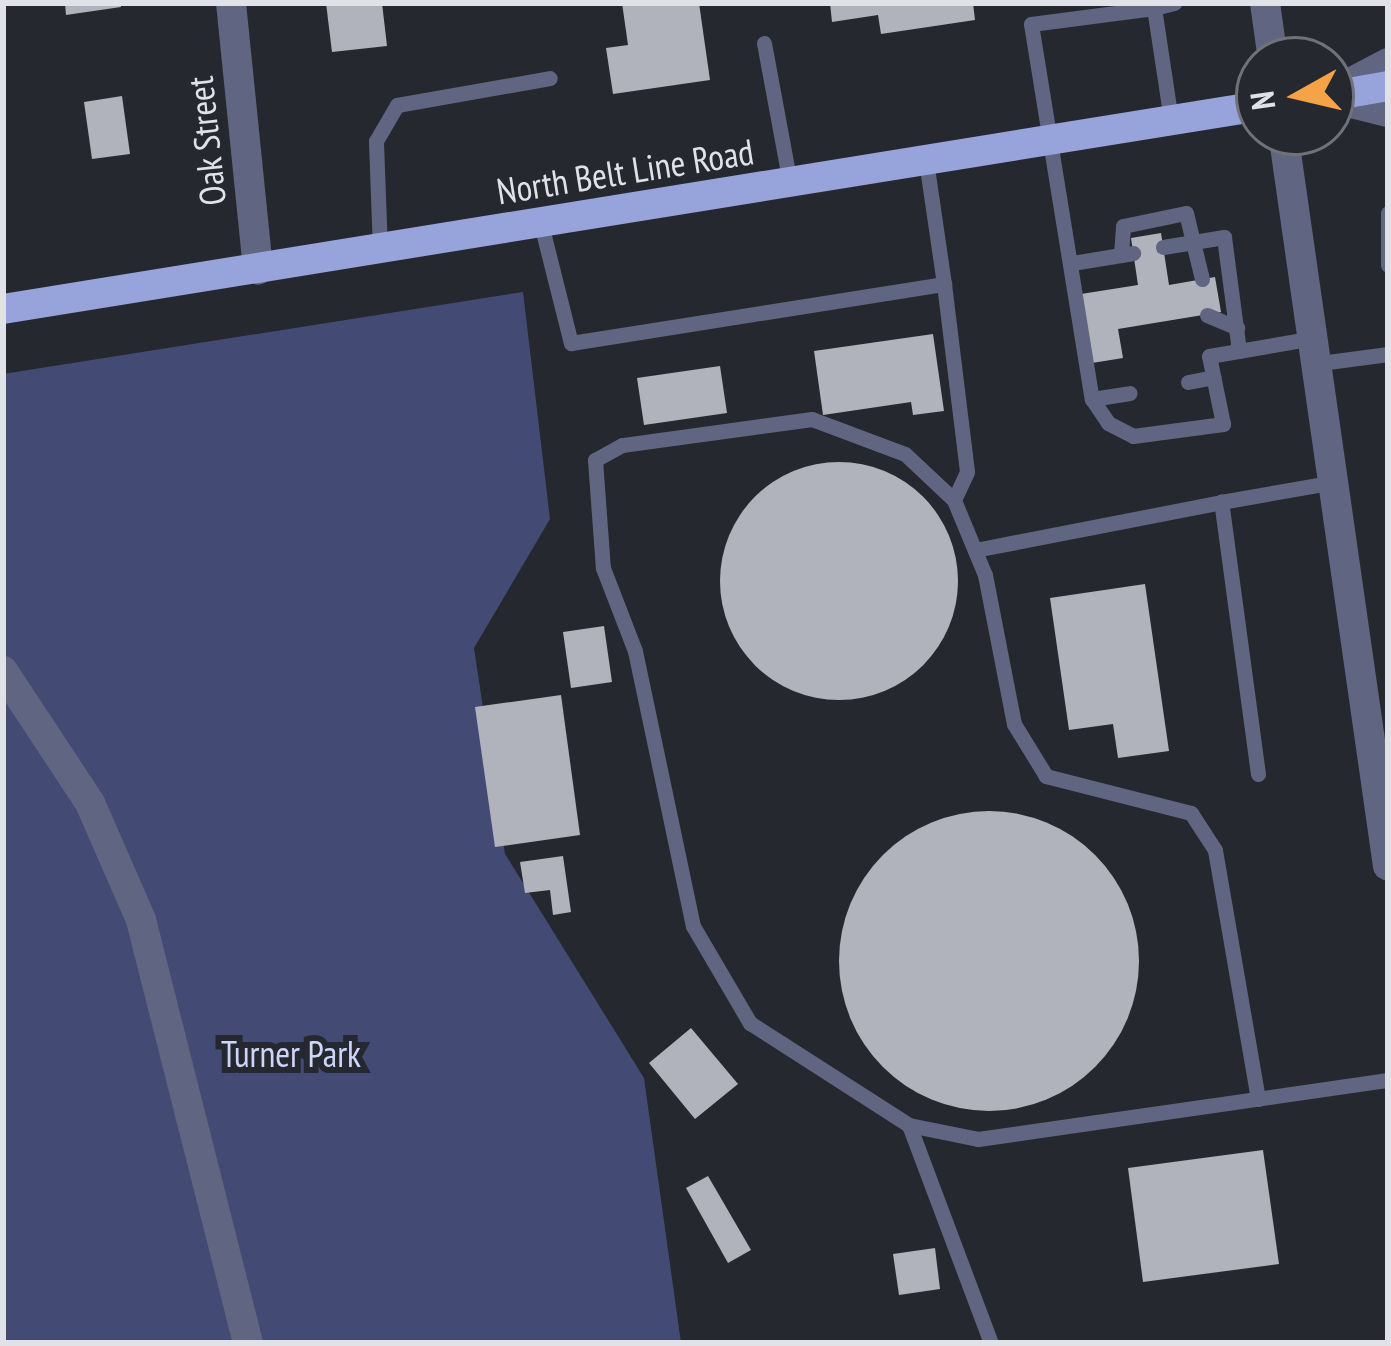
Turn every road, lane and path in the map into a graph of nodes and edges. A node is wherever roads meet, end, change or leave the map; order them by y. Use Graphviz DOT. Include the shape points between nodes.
graph roads {
  1 [pos="231,3"];
  2 [pos="1174,3"];
  3 [pos="1265,3"];
  4 [pos="1154,8"];
  5 [pos="1072,11"];
  6 [pos="1270,36"];
  7 [pos="764,43"];
  8 [pos="1388,63"];
  9 [pos="550,78"];
  10 [pos="1355,82"];
  11 [pos="1388,86"];
  12 [pos="1355,92"];
  13 [pos="1355,103"];
  14 [pos="1235,110"];
  15 [pos="1388,112"];
  16 [pos="1172,120"];
  17 [pos="1050,140"];
  18 [pos="1286,156"];
  19 [pos="926,160"];
  20 [pos="790,183"];
  21 [pos="1388,213"];
  22 [pos="541,224"];
  23 [pos="1197,242"];
  24 [pos="1163,247"];
  25 [pos="380,250"];
  26 [pos="1072,263"];
  27 [pos="1388,265"];
  28 [pos="258,270"];
  29 [pos="1202,279"];
  30 [pos="944,284"];
  31 [pos="3,309"];
  32 [pos="1207,315"];
  33 [pos="1237,328"];
  34 [pos="1318,350"];
  35 [pos="1239,351"];
  36 [pos="1388,354"];
  37 [pos="1214,377"];
  38 [pos="1188,382"];
  39 [pos="1130,393"];
  40 [pos="1092,399"];
  41 [pos="1337,482"];
  42 [pos="954,500"];
  43 [pos="1221,502"];
  44 [pos="975,550"];
  45 [pos="3,671"];
  46 [pos="1379,715"];
  47 [pos="1258,774"];
  48 [pos="1388,866"];
  49 [pos="1388,1080"];
  50 [pos="1258,1099"];
  51 [pos="909,1125"];
  52 [pos="248,1343"];
  53 [pos="991,1343"];
  1 -- 28 [label="street, Oak Street"];
  2 -- 4 [label="lane"];
  3 -- 6 [label="street"];
  4 -- 5 [label="lane"];
  4 -- 16 [label="lane"];
  5 -- 17 [label="lane" via="1031,24"];
  7 -- 20 [label="lane"];
  8 -- 10 [label="street"];
  9 -- 25 [label="lane" via="397,105 376,141"];
  11 -- 12 [label="main road"];
  13 -- 15 [label="street"];
  14 -- 16 [label="main road, North Belt Line Road"];
  16 -- 17 [label="main road, North Belt Line Road"];
  17 -- 19 [label="main road, North Belt Line Road"];
  17 -- 26 [label="lane"];
  18 -- 34 [label="street"];
  19 -- 20 [label="main road, North Belt Line Road"];
  19 -- 30 [label="lane"];
  20 -- 22 [label="main road, North Belt Line Road"];
  21 -- 27 [label="lane"];
  22 -- 25 [label="main road, North Belt Line Road"];
  22 -- 30 [label="lane" via="571,343"];
  23 -- 24 [label="lane"];
  23 -- 26 [label="lane" via="1186,213 1123,226 1127,254"];
  23 -- 29 [label="lane"];
  23 -- 33 [label="lane" via="1224,237"];
  25 -- 28 [label="main road, North Belt Line Road"];
  26 -- 40 [label="lane"];
  28 -- 31 [label="main road, North Belt Line Road"];
  30 -- 42 [label="lane" via="967,472"];
  32 -- 33 [label="lane"];
  33 -- 35 [label="lane"];
  34 -- 35 [label="lane"];
  34 -- 36 [label="lane"];
  34 -- 41 [label="street"];
  35 -- 37 [label="lane" via="1209,356"];
  37 -- 38 [label="lane"];
  37 -- 40 [label="lane" via="1223,424 1133,436"];
  39 -- 40 [label="lane"];
  41 -- 43 [label="lane"];
  41 -- 46 [label="street"];
  42 -- 44 [label="lane"];
  42 -- 51 [label="lane" via="905,454 812,419 770,418 622,445 595,460 590,499 640,670 693,926 750,1023"];
  43 -- 44 [label="lane"];
  43 -- 47 [label="lane"];
  44 -- 50 [label="lane" via="1014,724 1046,776 1191,813 1215,850"];
  45 -- 52 [label="street" via="90,802 141,920"];
  46 -- 48 [label="street"];
  49 -- 50 [label="lane"];
  50 -- 51 [label="lane" via="977,1139"];
  51 -- 53 [label="lane"];
}
